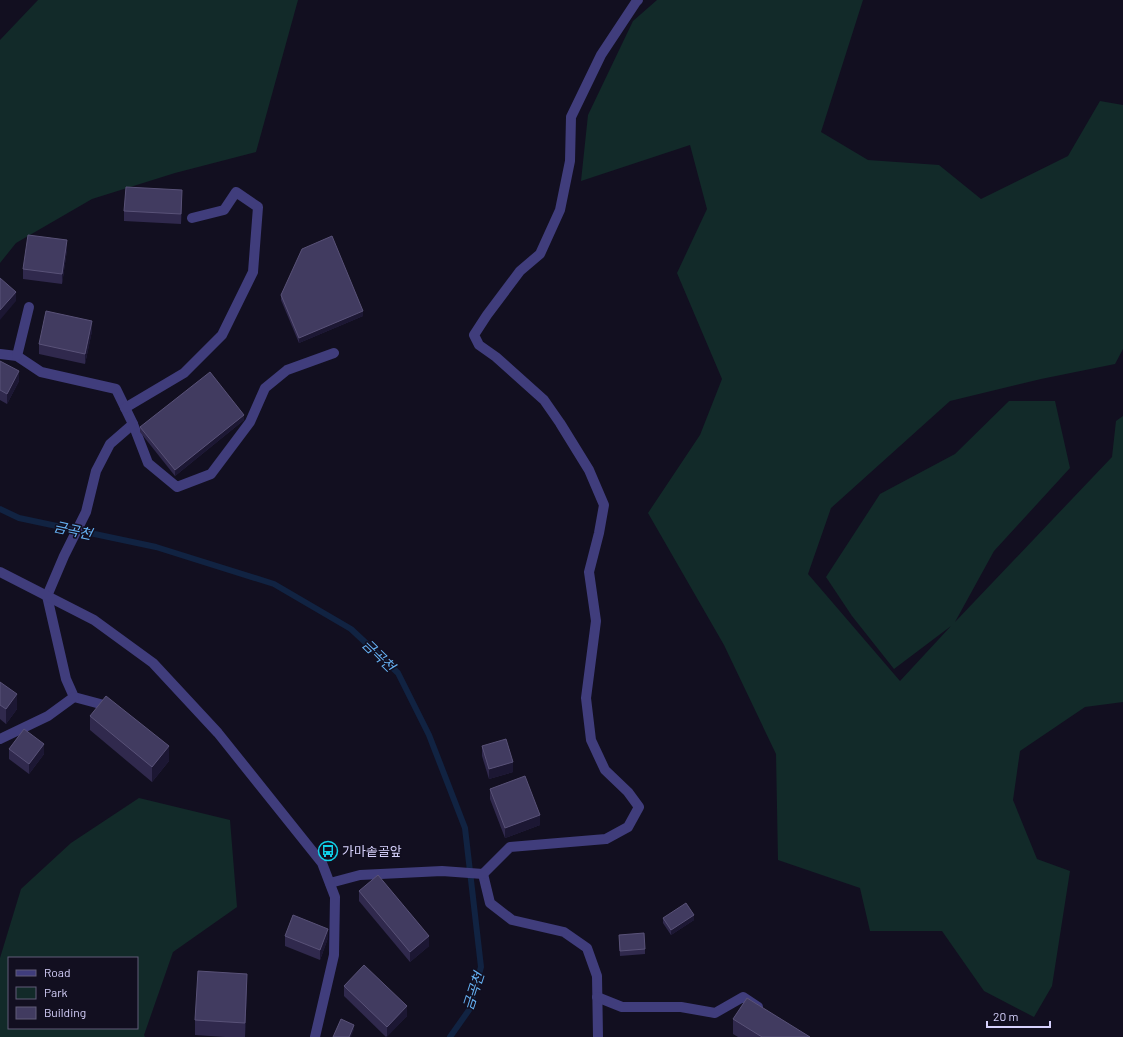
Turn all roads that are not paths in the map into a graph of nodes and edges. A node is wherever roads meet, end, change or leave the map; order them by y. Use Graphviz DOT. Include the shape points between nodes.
graph roads {
  1 [pos="638,0"];
  2 [pos="192,218"];
  3 [pos="29,307"];
  4 [pos="334,353"];
  5 [pos="0,354"];
  6 [pos="17,356"];
  7 [pos="125,408"];
  8 [pos="133,424"];
  9 [pos="0,572"];
  10 [pos="47,596"];
  11 [pos="74,697"];
  12 [pos="104,705"];
  13 [pos="0,739"];
  14 [pos="483,874"];
  15 [pos="330,883"];
  16 [pos="598,996"];
  17 [pos="767,1013"];
  18 [pos="315,1037"];
  19 [pos="598,1037"];
  1 -- 14 [label="street" via="601,55 571,117 570,161 560,210 540,254 520,271 474,335 479,344 544,400 589,470 604,505 589,572 596,621 586,698 591,740 605,770 628,792 639,807 628,827 606,839 510,847"];
  2 -- 7 [label="street" via="224,210 236,192 258,207 253,272 222,335 184,373"];
  3 -- 6 [label="street"];
  4 -- 8 [label="street" via="287,370 265,388 250,422 211,474 177,487 148,463"];
  5 -- 6 [label="street"];
  6 -- 7 [label="street" via="41,372 116,389"];
  7 -- 8 [label="street"];
  8 -- 10 [label="street" via="110,444 96,471 86,512"];
  9 -- 10 [label="street"];
  10 -- 11 [label="street" via="66,678"];
  10 -- 15 [label="street" via="94,620 153,663 218,733 322,863"];
  11 -- 12 [label="street"];
  11 -- 13 [label="street" via="48,716"];
  14 -- 15 [label="street" via="442,871 360,875"];
  14 -- 16 [label="street" via="490,903 512,920 564,932 587,948 597,976"];
  15 -- 18 [label="street" via="334,897 334,954"];
  16 -- 17 [label="street" via="622,1007 681,1007 715,1013 743,997"];
  16 -- 19 [label="street"];
}
